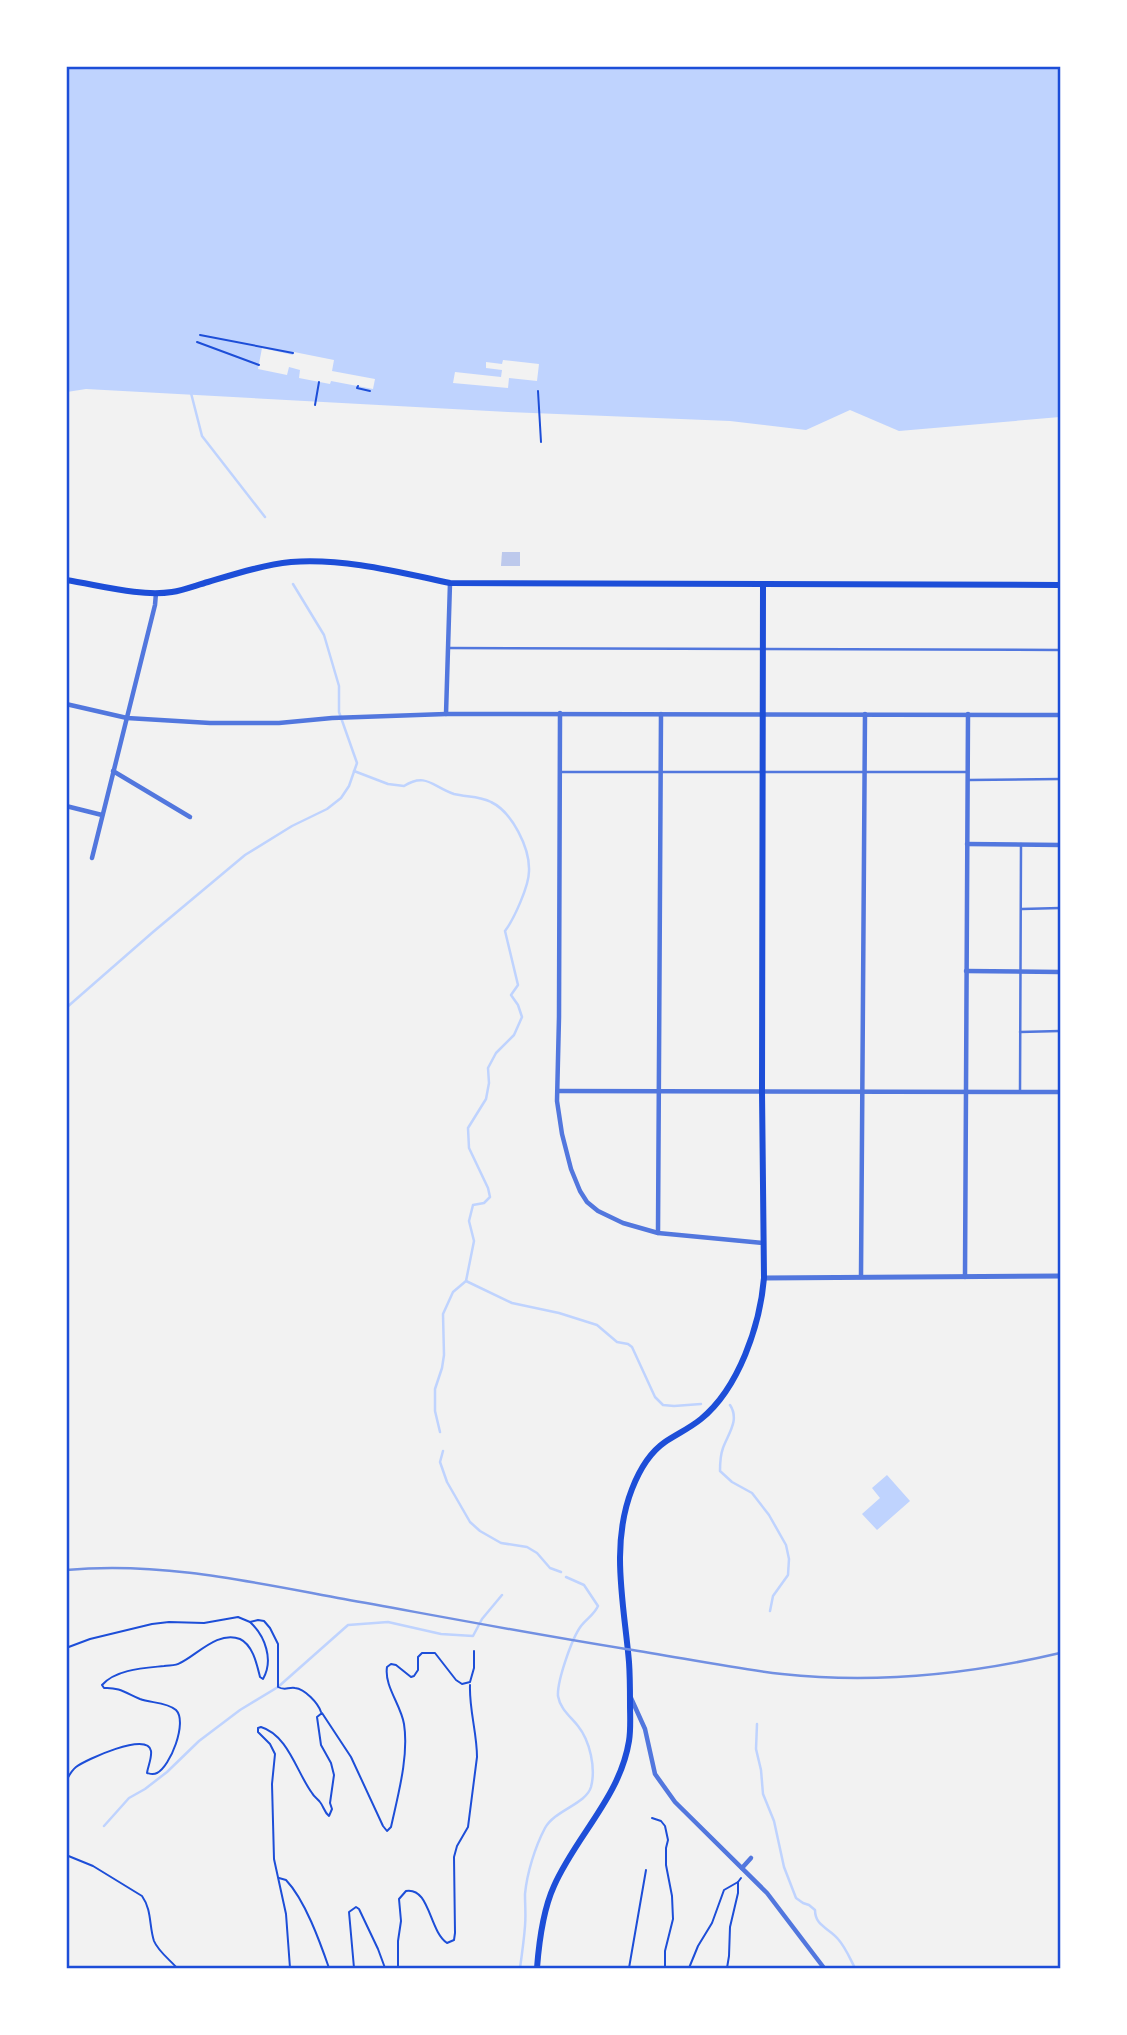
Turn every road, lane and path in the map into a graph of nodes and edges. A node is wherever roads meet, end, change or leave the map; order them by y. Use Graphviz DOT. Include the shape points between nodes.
graph roads {
  1 [pos="200,335"];
  2 [pos="197,342"];
  3 [pos="293,353"];
  4 [pos="259,365"];
  5 [pos="318,382"];
  6 [pos="358,386"];
  7 [pos="370,391"];
  8 [pos="538,391"];
  9 [pos="315,405"];
  10 [pos="541,442"];
  11 [pos="66,580"];
  12 [pos="450,583"];
  13 [pos="763,585"];
  14 [pos="1060,585"];
  15 [pos="156,593"];
  16 [pos="448,648"];
  17 [pos="764,649"];
  18 [pos="1060,650"];
  19 [pos="66,704"];
  20 [pos="560,713"];
  21 [pos="446,714"];
  22 [pos="661,714"];
  23 [pos="764,714"];
  24 [pos="865,714"];
  25 [pos="968,714"];
  26 [pos="1060,715"];
  27 [pos="127,718"];
  28 [pos="113,771"];
  29 [pos="559,772"];
  30 [pos="660,772"];
  31 [pos="764,772"];
  32 [pos="864,772"];
  33 [pos="967,772"];
  34 [pos="1060,779"];
  35 [pos="967,780"];
  36 [pos="66,806"];
  37 [pos="102,815"];
  38 [pos="190,817"];
  39 [pos="967,844"];
  40 [pos="1021,844"];
  41 [pos="1060,845"];
  42 [pos="92,859"];
  43 [pos="1060,908"];
  44 [pos="1020,909"];
  45 [pos="966,971"];
  46 [pos="1020,972"];
  47 [pos="1060,972"];
  48 [pos="1060,1031"];
  49 [pos="1020,1032"];
  50 [pos="558,1091"];
  51 [pos="658,1091"];
  52 [pos="863,1091"];
  53 [pos="965,1091"];
  54 [pos="762,1092"];
  55 [pos="1020,1092"];
  56 [pos="1060,1092"];
  57 [pos="658,1233"];
  58 [pos="763,1243"];
  59 [pos="861,1276"];
  60 [pos="1060,1276"];
  61 [pos="965,1277"];
  62 [pos="764,1278"];
  63 [pos="250,1622"];
  64 [pos="66,1648"];
  65 [pos="474,1651"];
  66 [pos="470,1682"];
  67 [pos="630,1694"];
  68 [pos="322,1713"];
  69 [pos="66,1781"];
  70 [pos="652,1818"];
  71 [pos="66,1856"];
  72 [pos="751,1858"];
  73 [pos="646,1870"];
  74 [pos="743,1870"];
  75 [pos="278,1878"];
  76 [pos="738,1882"];
  77 [pos="177,1969"];
  78 [pos="290,1969"];
  79 [pos="329,1969"];
  80 [pos="354,1969"];
  81 [pos="385,1969"];
  82 [pos="398,1969"];
  83 [pos="537,1969"];
  84 [pos="629,1969"];
  85 [pos="665,1969"];
  86 [pos="689,1969"];
  87 [pos="727,1969"];
  88 [pos="824,1969"];
  1 -- 3 [label="path"];
  2 -- 4 [label="path"];
  5 -- 9 [label="path"];
  6 -- 7 [label="path"];
  8 -- 10 [label="path"];
  11 -- 15 [label="main road"];
  12 -- 13 [label="main road"];
  12 -- 15 [label="main road" via="346,563 292,562"];
  12 -- 16 [label="street"];
  13 -- 14 [label="main road"];
  13 -- 17 [label="main road"];
  15 -- 27 [label="street"];
  16 -- 17 [label="lane"];
  16 -- 21 [label="street"];
  17 -- 18 [label="lane"];
  17 -- 23 [label="main road"];
  19 -- 27 [label="street"];
  20 -- 21 [label="street"];
  20 -- 22 [label="street"];
  20 -- 29 [label="street"];
  21 -- 27 [label="street" via="229,724"];
  22 -- 23 [label="street"];
  22 -- 30 [label="street"];
  23 -- 24 [label="street"];
  23 -- 31 [label="main road"];
  24 -- 25 [label="street"];
  24 -- 32 [label="street"];
  25 -- 26 [label="street"];
  25 -- 33 [label="street"];
  27 -- 28 [label="street"];
  28 -- 37 [label="street"];
  28 -- 38 [label="street"];
  29 -- 30 [label="lane"];
  29 -- 50 [label="street"];
  30 -- 31 [label="lane"];
  30 -- 51 [label="street"];
  31 -- 32 [label="lane"];
  31 -- 54 [label="main road"];
  32 -- 33 [label="lane"];
  32 -- 52 [label="street"];
  33 -- 35 [label="street"];
  34 -- 35 [label="lane"];
  35 -- 39 [label="street"];
  36 -- 37 [label="street"];
  37 -- 42 [label="street"];
  39 -- 40 [label="street"];
  39 -- 45 [label="street"];
  40 -- 41 [label="street"];
  40 -- 44 [label="lane"];
  43 -- 44 [label="lane"];
  44 -- 46 [label="lane"];
  45 -- 46 [label="street"];
  45 -- 53 [label="street"];
  46 -- 47 [label="street"];
  46 -- 49 [label="lane"];
  48 -- 49 [label="lane"];
  49 -- 55 [label="lane"];
  50 -- 51 [label="street"];
  50 -- 57 [label="street" via="571,1169 587,1202 623,1223"];
  51 -- 54 [label="street"];
  51 -- 57 [label="street"];
  52 -- 53 [label="street"];
  52 -- 54 [label="street"];
  52 -- 59 [label="street"];
  53 -- 55 [label="street"];
  53 -- 61 [label="street"];
  54 -- 58 [label="main road"];
  55 -- 56 [label="street"];
  57 -- 58 [label="street"];
  58 -- 62 [label="main road"];
  59 -- 61 [label="street"];
  59 -- 62 [label="street"];
  60 -- 61 [label="street"];
  62 -- 67 [label="main road" via="762,1301 737,1371 711,1409 662,1444 644,1464 627,1502 620,1560"];
  63 -- 64 [label="path" via="238,1617 161,1623"];
  63 -- 68 [label="path" via="264,1621 276,1639 278,1687 300,1689"];
  63 -- 69 [label="path" via="263,1636 267,1651 263,1679 250,1647 233,1637 207,1645 181,1663 132,1670 102,1685 169,1706 179,1714 179,1736 159,1772 147,1773 151,1751 148,1745 135,1743 78,1765"];
  65 -- 66 [label="path"];
  66 -- 68 [label="path" via="456,1680 435,1653 422,1653 411,1677 396,1665 387,1667 405,1733 401,1779 387,1830"];
  66 -- 82 [label="path" via="477,1757 468,1827 454,1857 454,1940 443,1942 425,1902 415,1891 406,1891 399,1899"];
  67 -- 74 [label="street" via="645,1729 655,1774 675,1802"];
  67 -- 83 [label="main road" via="630,1741 619,1775 554,1886"];
  68 -- 75 [label="path" via="317,1717 321,1745 334,1775 329,1816 285,1746 270,1730 258,1728 275,1754 272,1784"];
  70 -- 85 [label="path" via="665,1826 668,1840 666,1865 673,1919"];
  71 -- 77 [label="path" via="93,1866 142,1896 155,1942"];
  72 -- 74 [label="street"];
  73 -- 84 [label="path"];
  74 -- 76 [label="path"];
  74 -- 88 [label="street" via="767,1893"];
  75 -- 78 [label="path"];
  75 -- 79 [label="path" via="286,1880 299,1899"];
  76 -- 86 [label="path" via="724,1891"];
  76 -- 87 [label="path"];
  80 -- 81 [label="path" via="349,1912 356,1908"];
}
